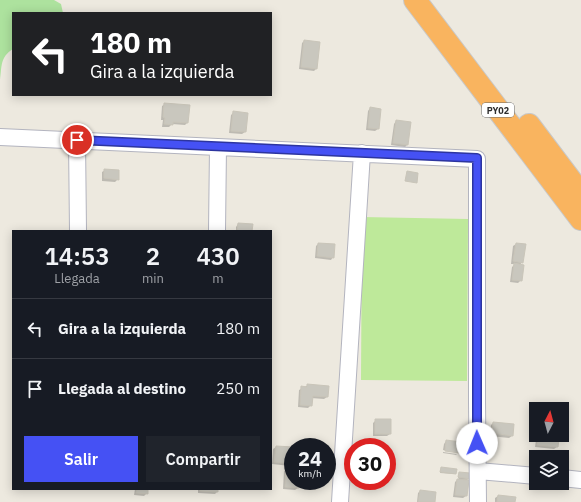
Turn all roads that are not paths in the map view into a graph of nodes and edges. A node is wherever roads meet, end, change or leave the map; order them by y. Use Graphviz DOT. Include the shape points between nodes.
graph roads {
  1 [pos="415,0"];
  2 [pos="434,0"];
  3 [pos="0,137"];
  4 [pos="77,140"];
  5 [pos="218,147"];
  6 [pos="362,153"];
  7 [pos="581,194"];
  8 [pos="581,219"];
  9 [pos="78,230"];
  10 [pos="217,230"];
  11 [pos="478,471"];
  12 [pos="529,475"];
  13 [pos="569,479"];
  14 [pos="581,480"];
  15 [pos="340,502"];
  16 [pos="478,502"];
  1 -- 8 [label="highway, PY02"];
  2 -- 7 [label="highway, PY02"];
  3 -- 4 [label="street"];
  4 -- 5 [label="street"];
  4 -- 9 [label="street"];
  5 -- 6 [label="street"];
  5 -- 10 [label="street"];
  6 -- 11 [label="street" via="477,158"];
  6 -- 15 [label="street"];
  11 -- 12 [label="street"];
  11 -- 16 [label="street"];
  13 -- 14 [label="street"];
}
